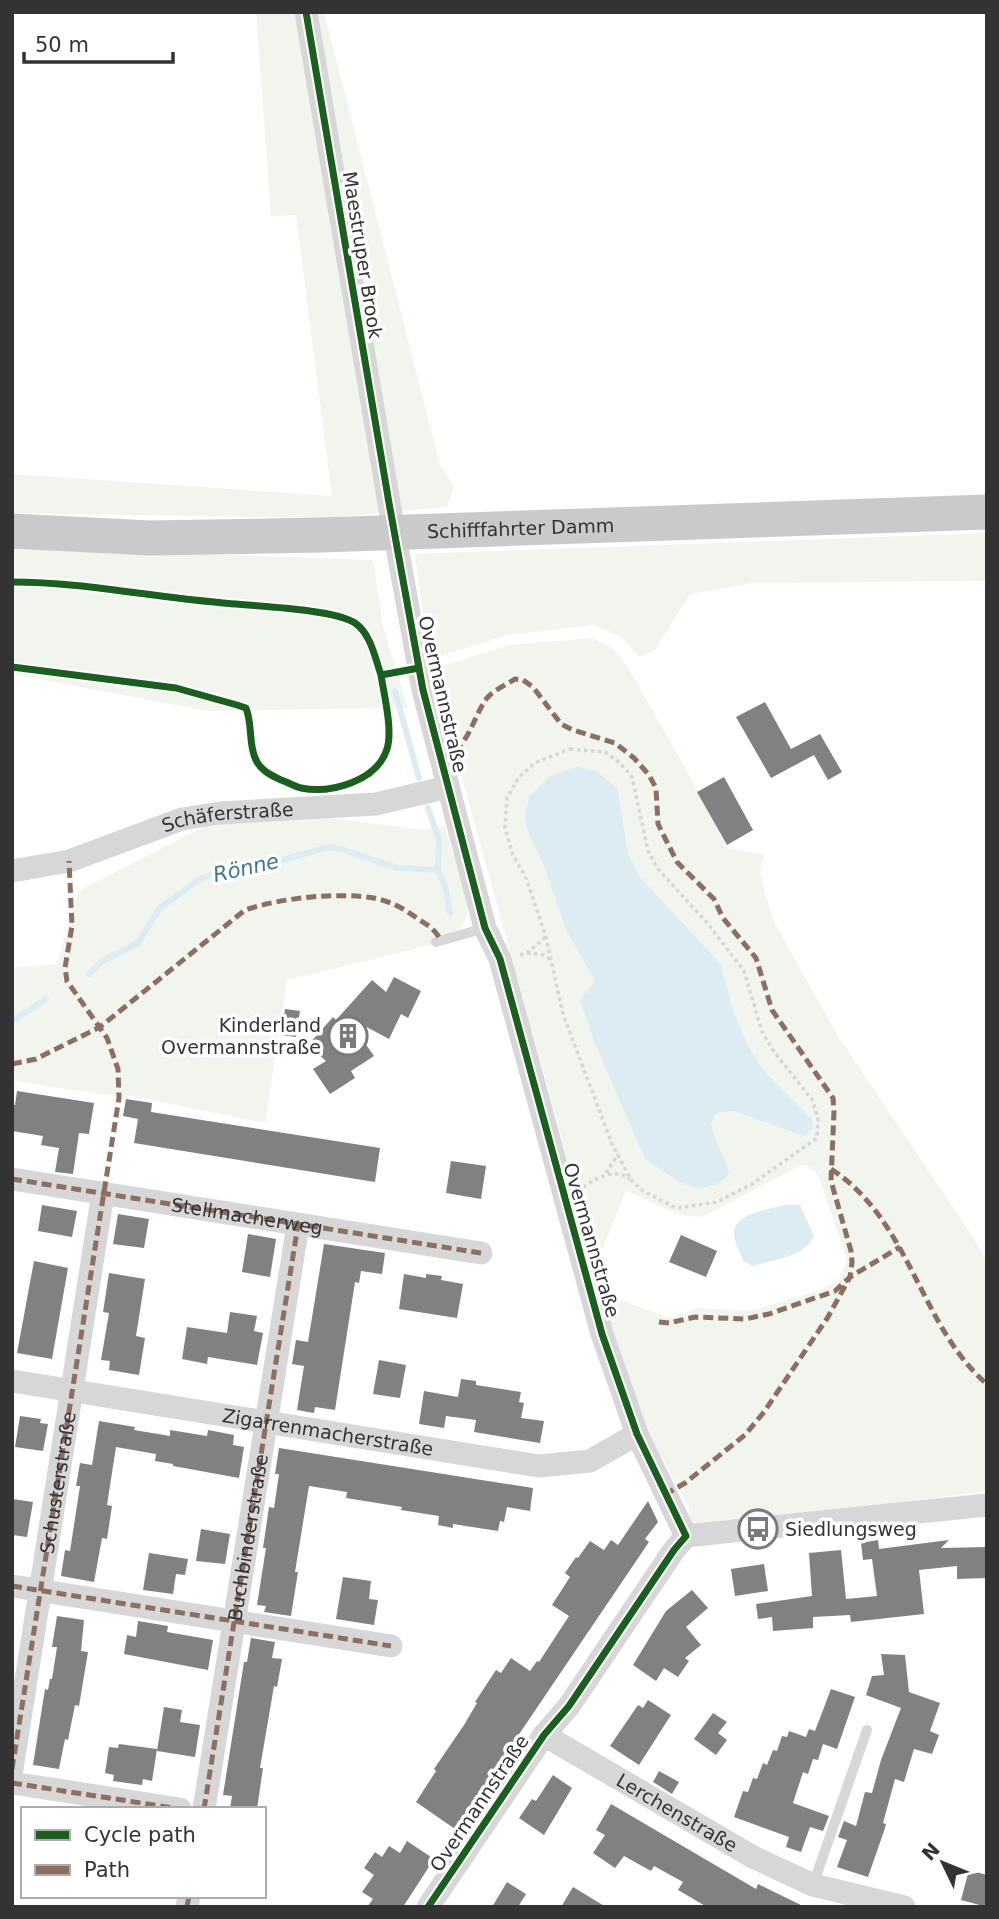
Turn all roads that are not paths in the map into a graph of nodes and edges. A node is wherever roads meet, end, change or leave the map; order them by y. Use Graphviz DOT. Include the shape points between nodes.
graph roads {
  1 [pos="306,12"];
  2 [pos="389,503"];
  3 [pos="987,512"];
  4 [pos="12,531"];
  5 [pos="448,787"];
  6 [pos="12,871"];
  7 [pos="485,928"];
  8 [pos="436,942"];
  9 [pos="12,1179"];
  10 [pos="103,1193"];
  11 [pos="298,1225"];
  12 [pos="481,1253"];
  13 [pos="12,1381"];
  14 [pos="73,1391"];
  15 [pos="266,1422"];
  16 [pos="637,1434"];
  17 [pos="987,1505"];
  18 [pos="686,1536"];
  19 [pos="12,1586"];
  20 [pos="42,1590"];
  21 [pos="234,1620"];
  22 [pos="391,1646"];
  23 [pos="867,1730"];
  24 [pos="544,1735"];
  25 [pos="12,1769"];
  26 [pos="12,1783"];
  27 [pos="167,1807"];
  28 [pos="204,1807"];
  29 [pos="813,1885"];
  30 [pos="428,1907"];
  31 [pos="904,1907"];
  1 -- 2 [label="street, Maestruper Brook"];
  2 -- 5 [label="street, Overmannstraße" via="423,690"];
  3 -- 4 [label="main road, Schifffahrter Damm" via="322,536 150,538"];
  5 -- 6 [label="street, Schäferstraße" via="376,804 182,819 69,861"];
  5 -- 7 [label="street, Overmannstraße"];
  7 -- 8 [label="lane"];
  7 -- 16 [label="street, Overmannstraße" via="499,959 602,1335"];
  9 -- 10 [label="street, Stellmacherweg"];
  10 -- 11 [label="street, Stellmacherweg"];
  10 -- 14 [label="street, Schusterstraße"];
  11 -- 12 [label="street, Stellmacherweg"];
  11 -- 15 [label="street, Buchbinderstraße"];
  13 -- 14 [label="street, Zigarrenmacherstraße"];
  14 -- 15 [label="street, Zigarrenmacherstraße"];
  14 -- 20 [label="street, Schusterstraße"];
  15 -- 16 [label="street, Zigarrenmacherstraße" via="539,1466 590,1461"];
  15 -- 21 [label="street, Buchbinderstraße"];
  16 -- 18 [label="street, Overmannstraße"];
  17 -- 18 [label="street"];
  18 -- 24 [label="street, Overmannstraße" via="569,1706"];
  19 -- 20 [label="street"];
  20 -- 21 [label="street"];
  20 -- 25 [label="street, Schusterstraße"];
  21 -- 22 [label="street"];
  21 -- 28 [label="street, Buchbinderstraße"];
  23 -- 29 [label="lane"];
  24 -- 29 [label="street, Lerchenstraße" via="753,1857"];
  24 -- 30 [label="street, Overmannstraße"];
  26 -- 27 [label="street"];
  29 -- 31 [label="street, Lerchenstraße"];
}
